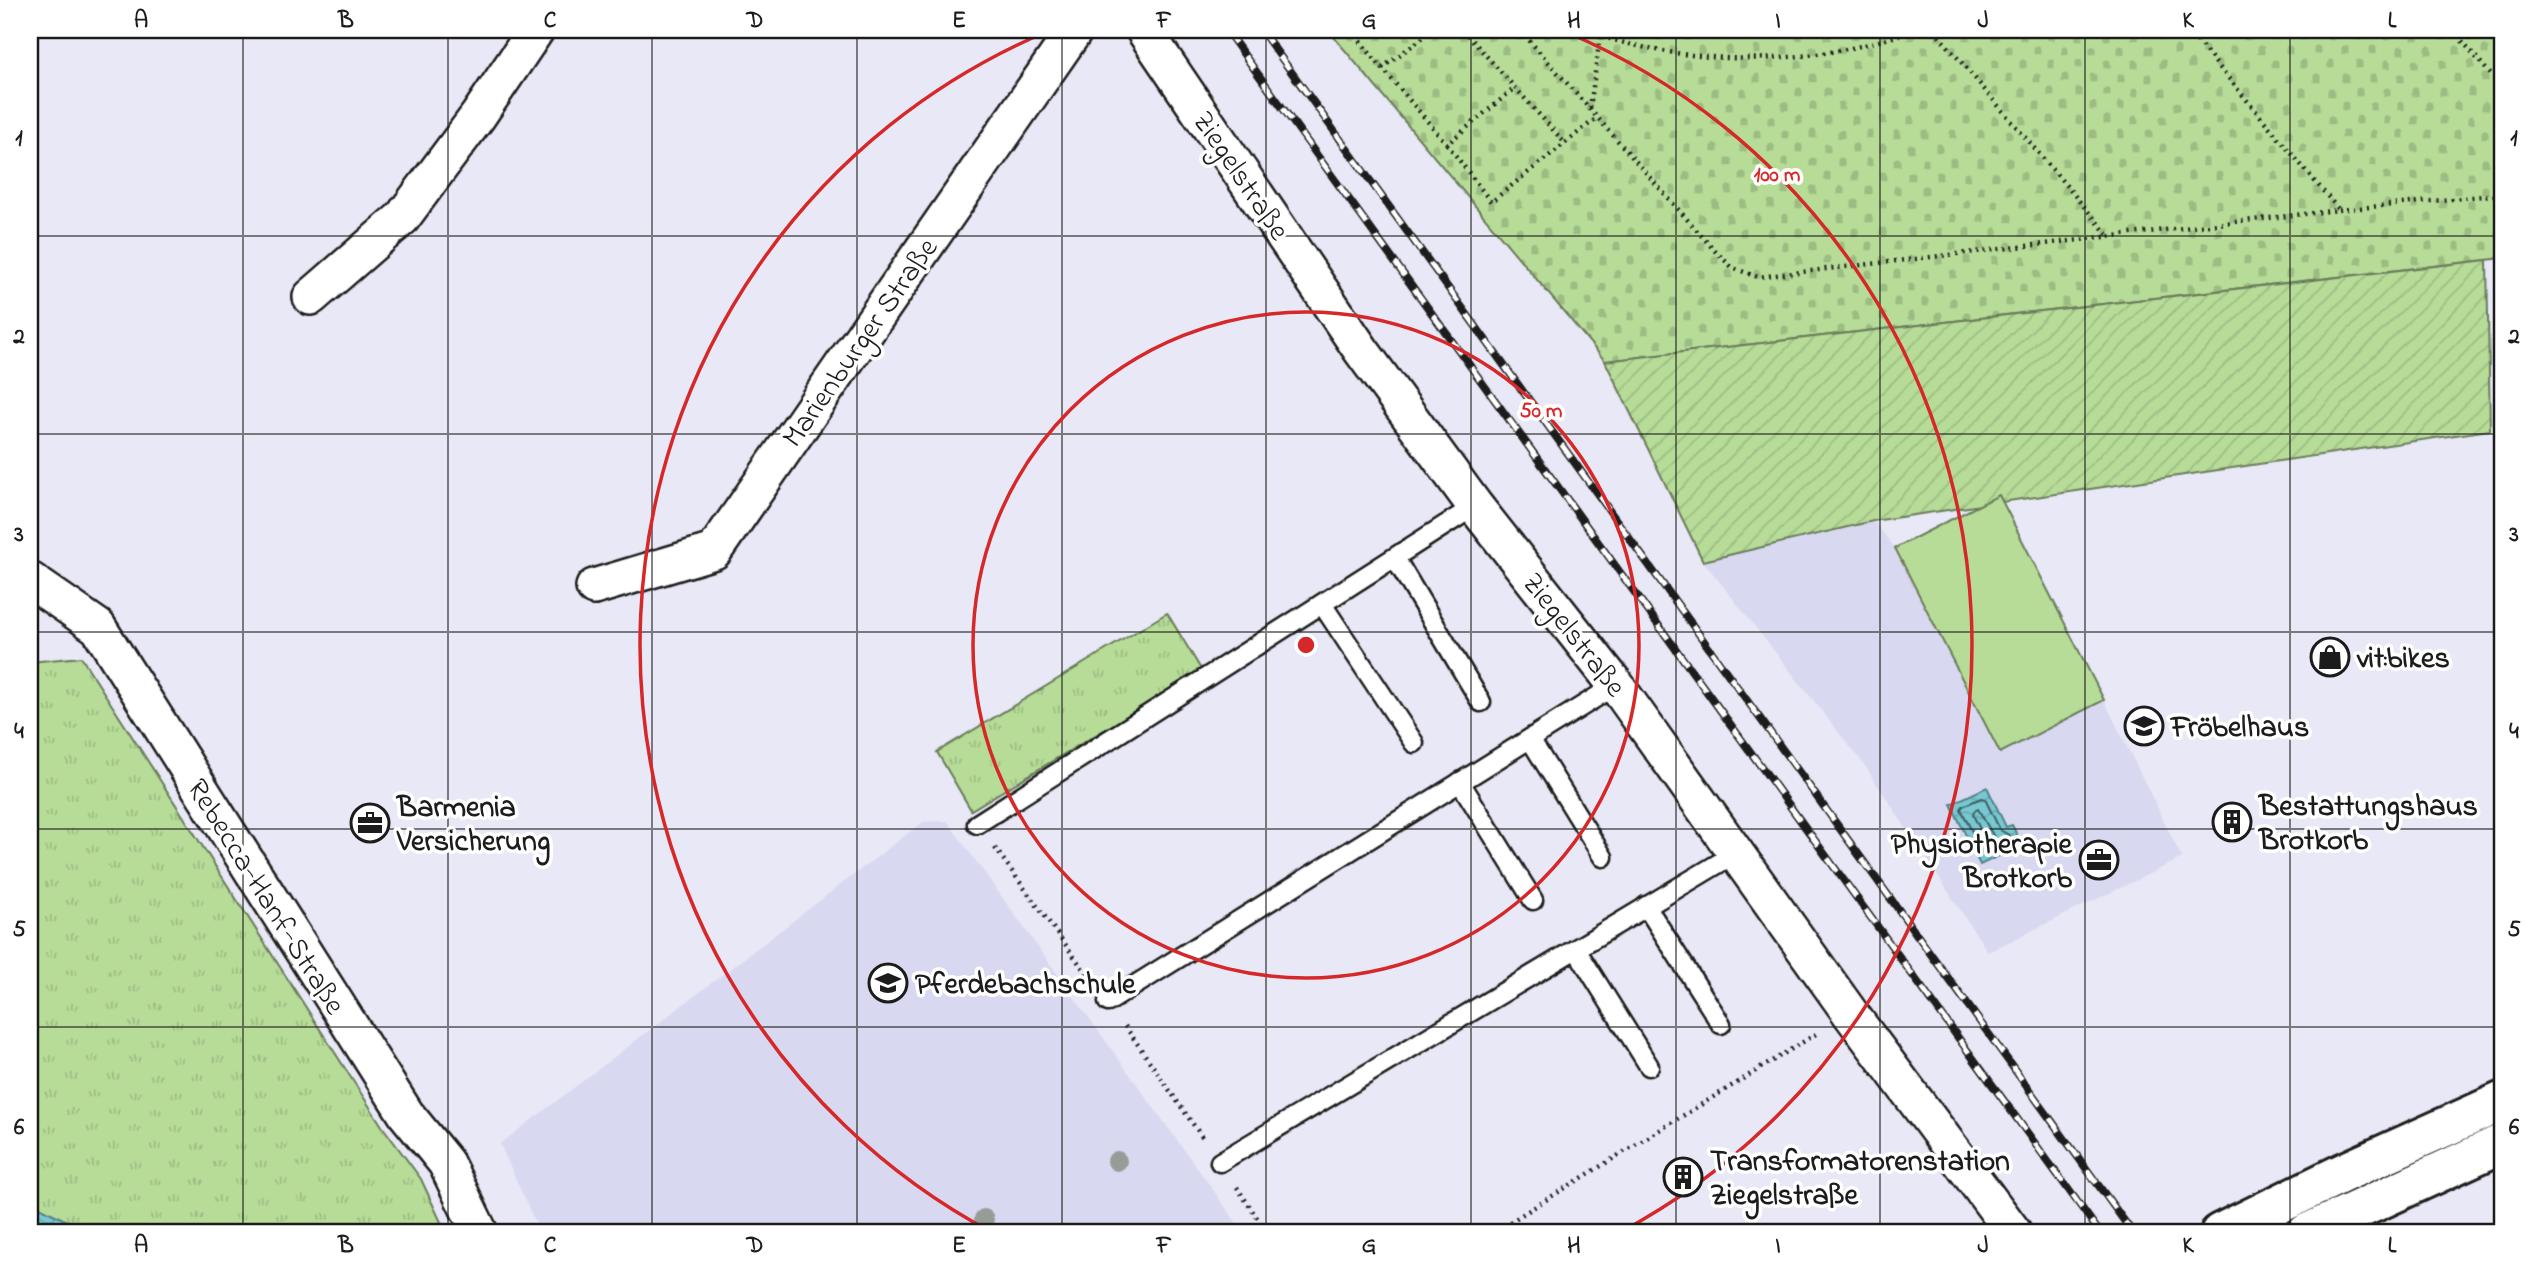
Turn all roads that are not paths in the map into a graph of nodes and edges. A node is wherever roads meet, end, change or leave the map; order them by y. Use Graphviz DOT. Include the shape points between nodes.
graph roads {
  1 [pos="536,30"];
  2 [pos="1074,30"];
  3 [pos="1139,33"];
  4 [pos="311,297"];
  5 [pos="1475,506"];
  6 [pos="1395,558"];
  7 [pos="30,580"];
  8 [pos="594,587"];
  9 [pos="1322,604"];
  10 [pos="1616,684"];
  11 [pos="1480,702"];
  12 [pos="1530,739"];
  13 [pos="1414,743"];
  14 [pos="1460,782"];
  15 [pos="977,824"];
  16 [pos="1736,853"];
  17 [pos="1603,856"];
  18 [pos="1533,900"];
  19 [pos="1647,906"];
  20 [pos="1576,949"];
  21 [pos="1108,1002"];
  22 [pos="1721,1024"];
  23 [pos="1649,1066"];
  24 [pos="2503,1101"];
  25 [pos="2503,1143"];
  26 [pos="2445,1148"];
  27 [pos="1220,1162"];
  28 [pos="2240,1229"];
  29 [pos="480,1233"];
  30 [pos="2014,1233"];
  31 [pos="2307,1233"];
  1 -- 4 [label="street" via="402,218"];
  2 -- 8 [label="street, Marienburger Straße" via="714,551"];
  3 -- 5 [label="street, Ziegelstraße"];
  5 -- 6 [label="lane"];
  5 -- 10 [label="street, Ziegelstraße"];
  6 -- 9 [label="lane"];
  6 -- 11 [label="lane"];
  7 -- 29 [label="street, Rebecca-Hanf-Straße" via="99,627 406,1114 446,1163"];
  9 -- 13 [label="lane"];
  9 -- 15 [label="lane"];
  10 -- 12 [label="lane"];
  10 -- 16 [label="street, Ziegelstraße"];
  12 -- 14 [label="lane"];
  12 -- 17 [label="lane"];
  14 -- 18 [label="lane"];
  14 -- 21 [label="lane"];
  16 -- 19 [label="lane"];
  16 -- 30 [label="street, Ziegelstraße"];
  19 -- 20 [label="lane"];
  19 -- 22 [label="lane"];
  20 -- 23 [label="lane"];
  20 -- 27 [label="lane"];
  24 -- 26 [label="main road"];
  25 -- 26 [label="main road"];
  26 -- 28 [label="main road" via="2345,1172"];
  26 -- 31 [label="main road"];
}
